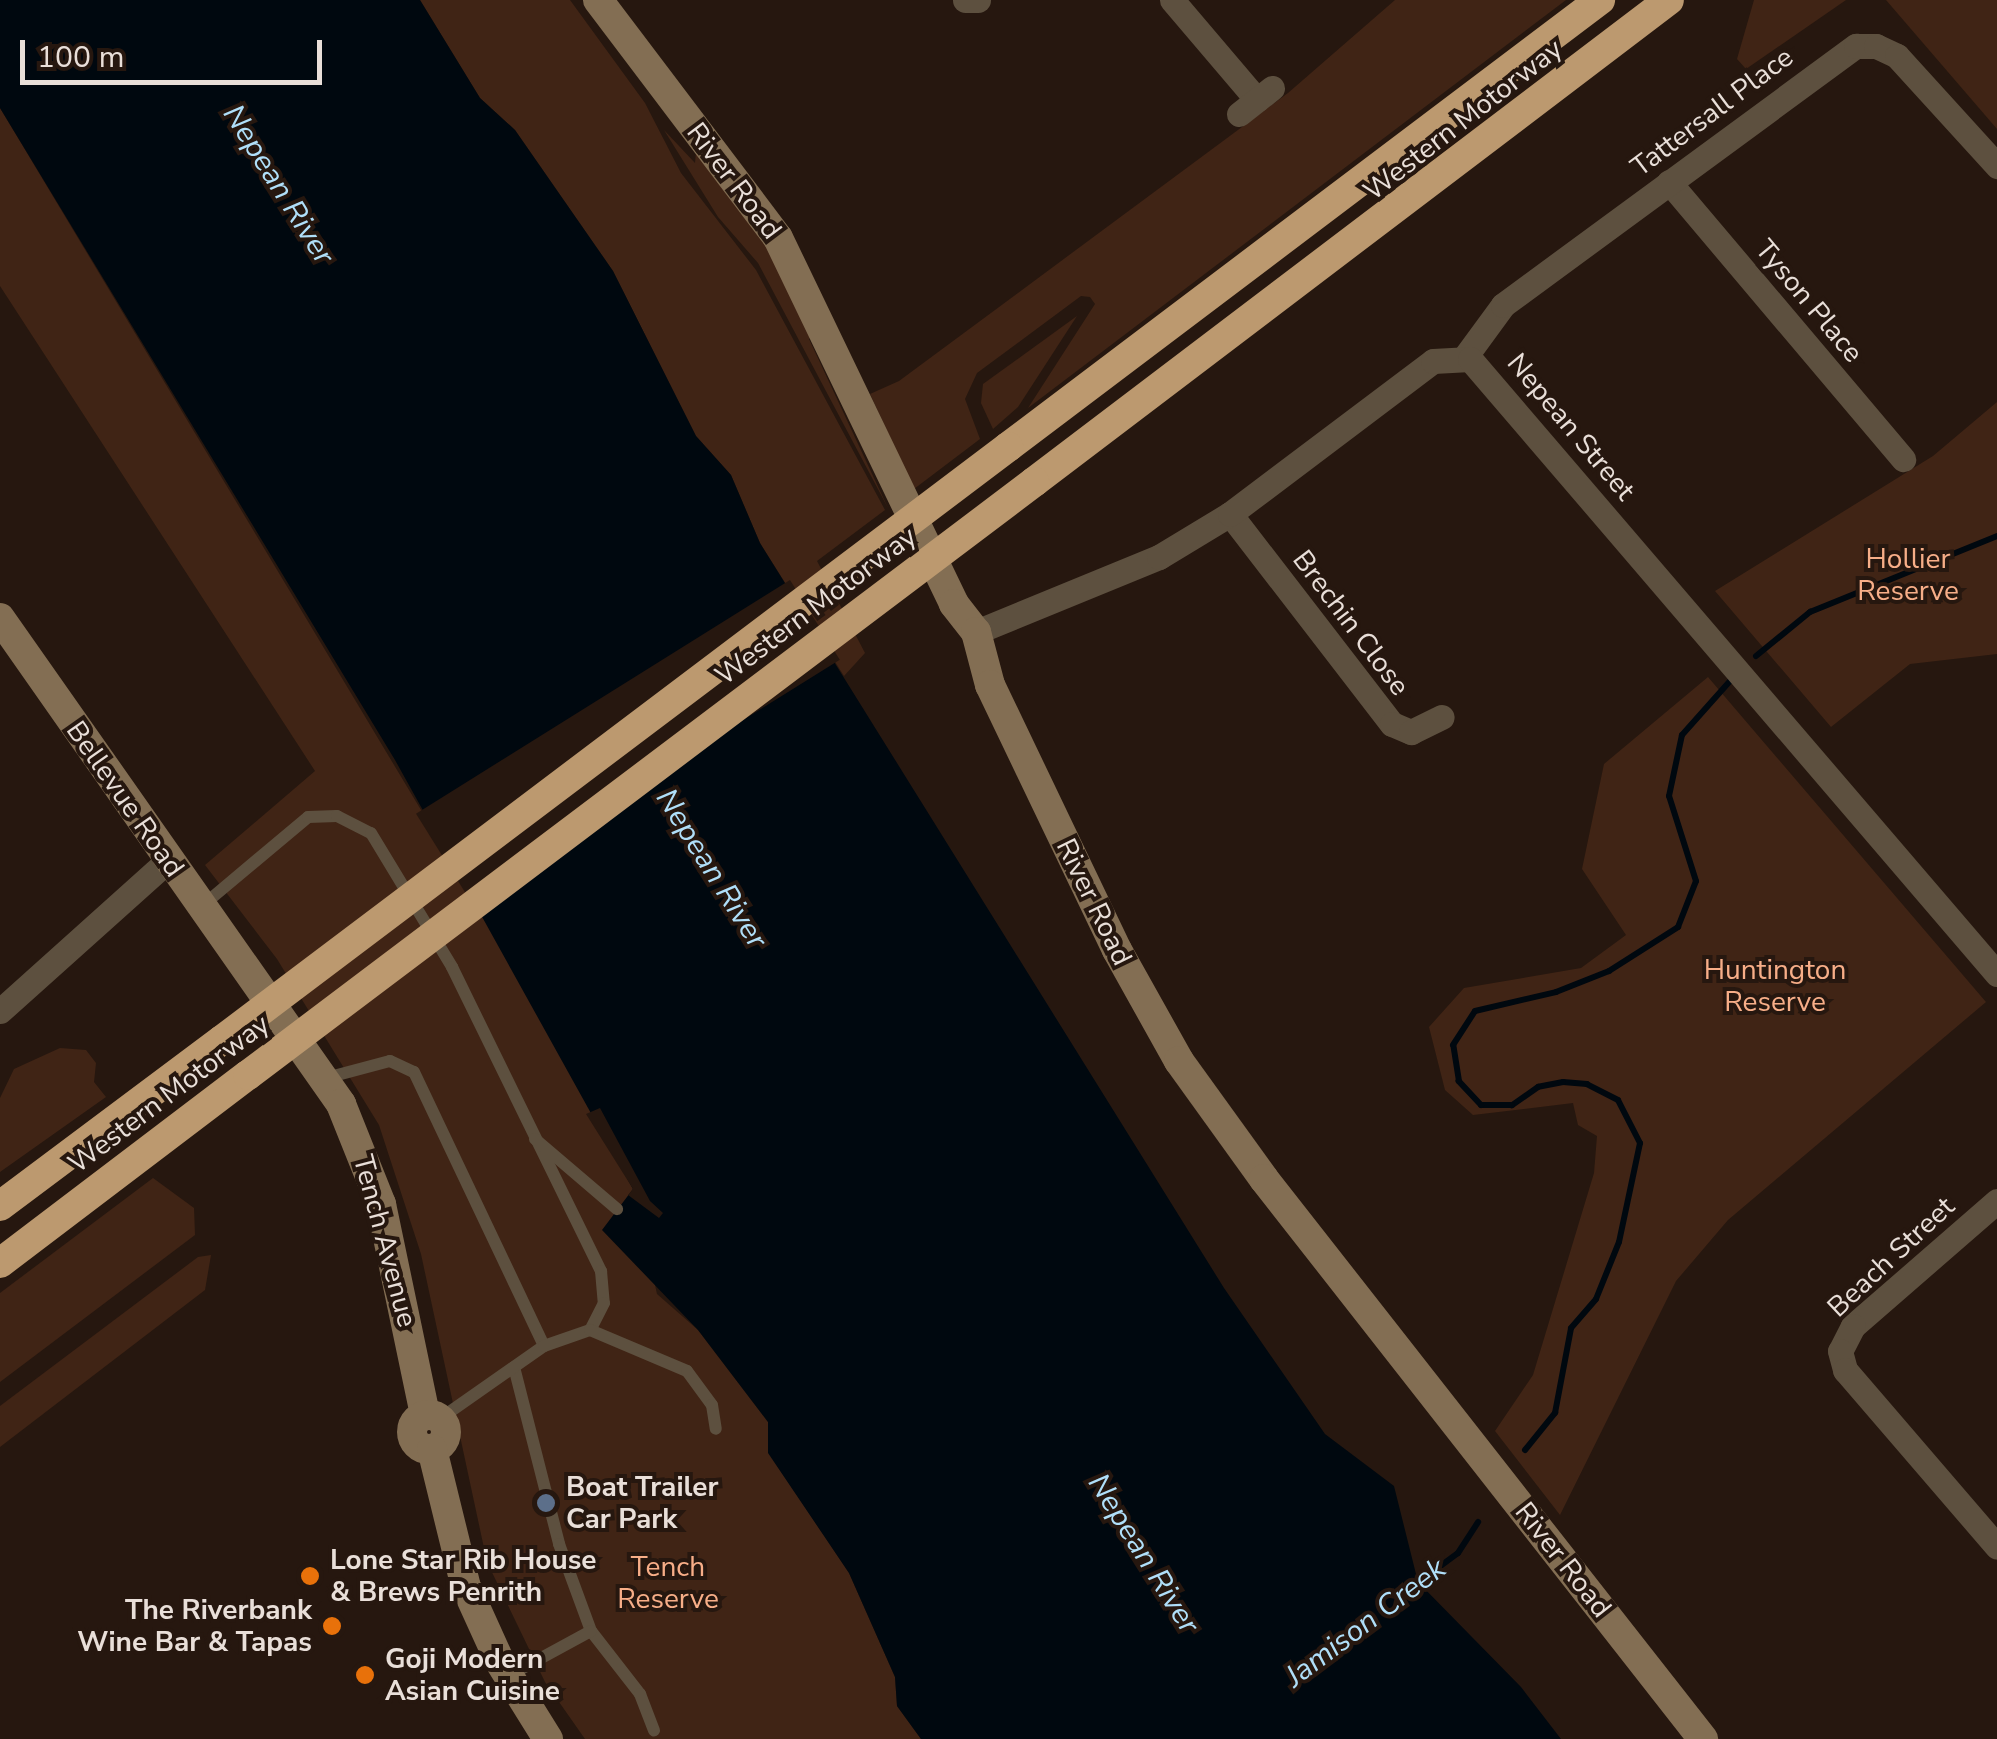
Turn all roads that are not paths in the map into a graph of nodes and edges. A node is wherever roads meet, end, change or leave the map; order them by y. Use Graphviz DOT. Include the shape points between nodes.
graph roads {
  1 [pos="598,0"];
  2 [pos="965,0"];
  3 [pos="978,0"];
  4 [pos="1172,0"];
  5 [pos="1600,0"];
  6 [pos="1669,0"];
  7 [pos="1256,101"];
  8 [pos="1997,166"];
  9 [pos="1669,182"];
  10 [pos="1465,357"];
  11 [pos="1903,458"];
  12 [pos="1230,514"];
  13 [pos="0,618"];
  14 [pos="976,632"];
  15 [pos="1442,717"];
  16 [pos="166,862"];
  17 [pos="202,906"];
  18 [pos="1997,974"];
  19 [pos="257,976"];
  20 [pos="0,1011"];
  21 [pos="326,1078"];
  22 [pos="536,1139"];
  23 [pos="1997,1202"];
  24 [pos="0,1206"];
  25 [pos="617,1209"];
  26 [pos="0,1263"];
  27 [pos="590,1330"];
  28 [pos="544,1346"];
  29 [pos="514,1367"];
  30 [pos="433,1417"];
  31 [pos="716,1429"];
  32 [pos="1997,1547"];
  33 [pos="591,1631"];
  34 [pos="509,1676"];
  35 [pos="654,1730"];
  36 [pos="548,1739"];
  37 [pos="1702,1739"];
  1 -- 14 [label="street, River Road" via="778,238 954,604"];
  2 -- 3 [label="street"];
  4 -- 7 [label="street"];
  5 -- 24 [label="highway, Western Motorway, bridge"];
  6 -- 26 [label="highway, Western Motorway, bridge"];
  8 -- 9 [label="street, Tattersall Place" via="1903,60 1864,45 1848,50"];
  9 -- 10 [label="street, Tattersall Place" via="1503,304"];
  9 -- 11 [label="street, Tyson Place"];
  10 -- 12 [label="street, Nepean Street" via="1433,362"];
  10 -- 18 [label="street, Nepean Street" via="1481,367"];
  12 -- 14 [label="street, Nepean Street" via="1159,557"];
  12 -- 15 [label="street, Brechin Close" via="1384,717 1411,732"];
  13 -- 16 [label="street, Bellevue Road"];
  14 -- 37 [label="street, River Road" via="990,685 1116,950 1215,1116"];
  16 -- 17 [label="street, Bellevue Road"];
  16 -- 20 [label="street"];
  17 -- 19 [label="street, Bellevue Road"];
  17 -- 22 [label="lane" via="308,817 328,814 358,824 384,849 452,967"];
  19 -- 21 [label="street, Tench Avenue"];
  21 -- 28 [label="lane" via="390,1060 414,1072"];
  21 -- 30 [label="street, Tench Avenue" via="381,1204"];
  22 -- 25 [label="lane"];
  22 -- 27 [label="lane" via="600,1272 604,1303"];
  23 -- 32 [label="street, Beach Street" via="1853,1326 1840,1351 1845,1370"];
  27 -- 28 [label="lane"];
  27 -- 31 [label="lane" via="686,1371 712,1405"];
  28 -- 29 [label="lane"];
  29 -- 30 [label="lane"];
  29 -- 33 [label="lane" via="558,1544"];
  30 -- 34 [label="street" via="447,1434 432,1449 466,1588"];
  33 -- 34 [label="lane"];
  33 -- 35 [label="lane" via="640,1694"];
  34 -- 36 [label="street"];
}
